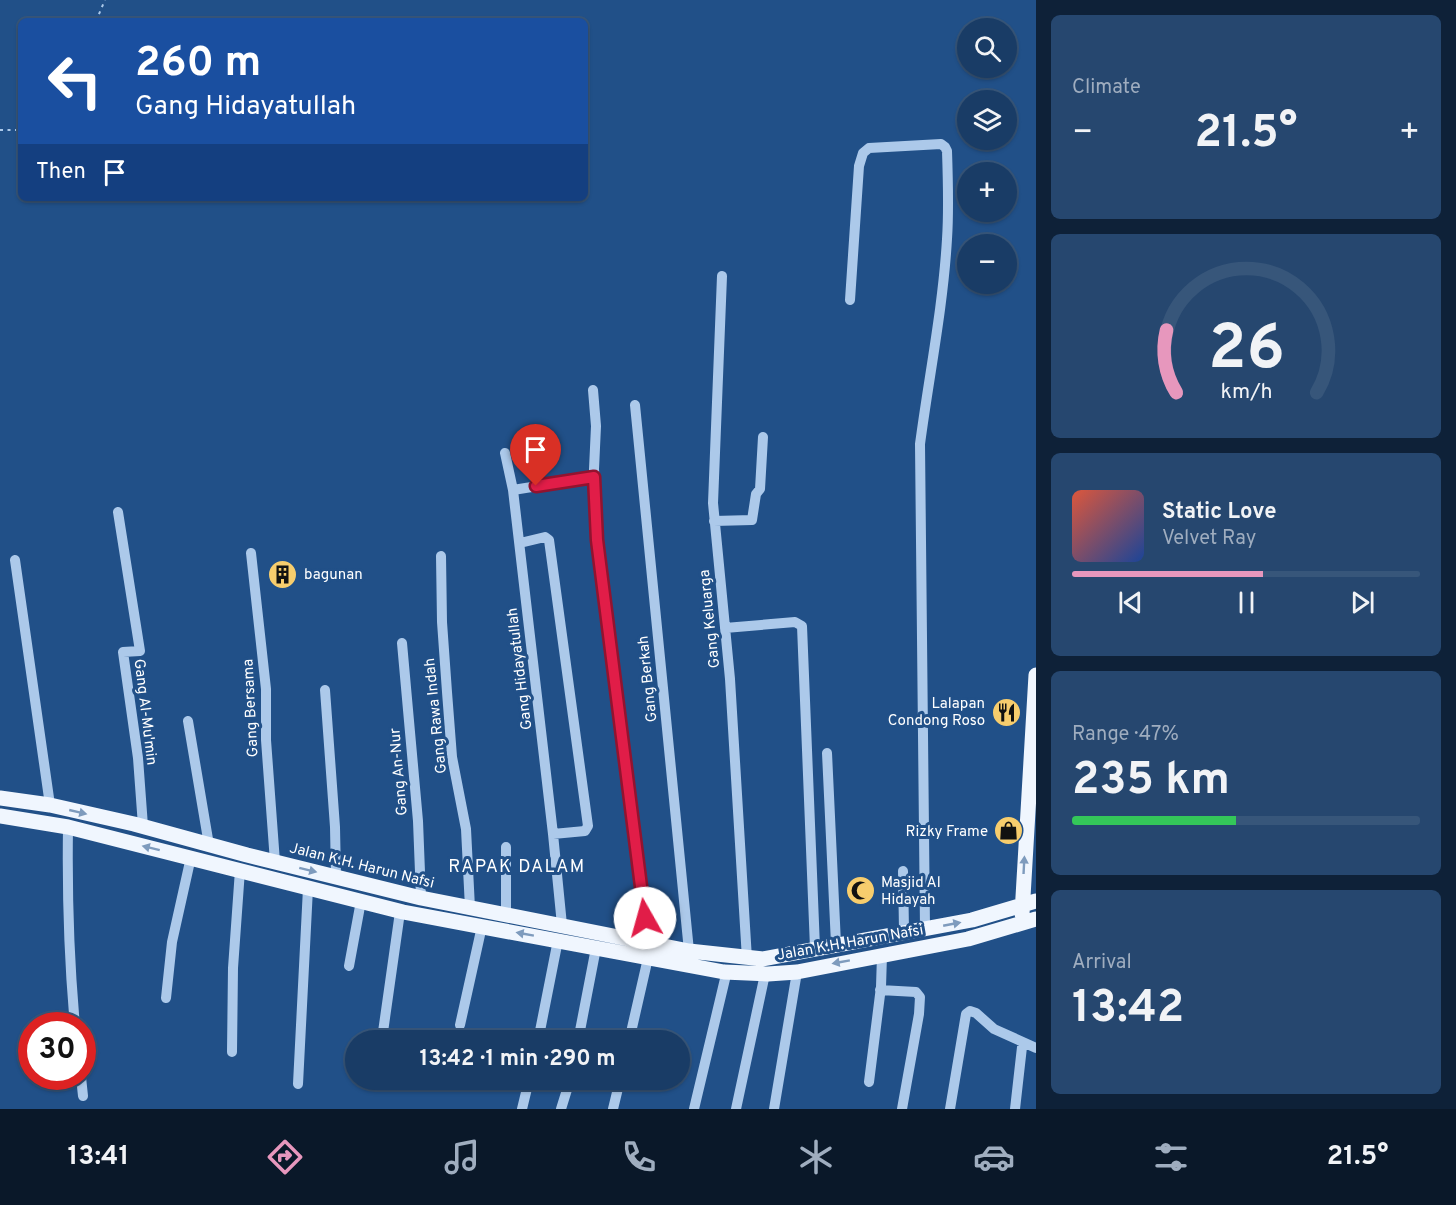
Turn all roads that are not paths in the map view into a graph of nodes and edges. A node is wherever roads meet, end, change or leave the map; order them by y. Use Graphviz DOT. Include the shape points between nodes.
graph roads {
  1 [pos="722,276"];
  2 [pos="850,300"];
  3 [pos="593,390"];
  4 [pos="635,405"];
  5 [pos="763,437"];
  6 [pos="505,453"];
  7 [pos="594,477"];
  8 [pos="513,490"];
  9 [pos="118,512"];
  10 [pos="714,521"];
  11 [pos="519,543"];
  12 [pos="250,554"];
  13 [pos="441,556"];
  14 [pos="15,560"];
  15 [pos="725,628"];
  16 [pos="402,643"];
  17 [pos="1036,675"];
  18 [pos="325,690"];
  19 [pos="188,721"];
  20 [pos="827,753"];
  21 [pos="0,798"];
  22 [pos="50,805"];
  23 [pos="0,816"];
  24 [pos="142,826"];
  25 [pos="68,827"];
  26 [pos="553,834"];
  27 [pos="209,845"];
  28 [pos="506,847"];
  29 [pos="191,857"];
  30 [pos="275,862"];
  31 [pos="240,870"];
  32 [pos="903,871"];
  33 [pos="336,877"];
  34 [pos="308,888"];
  35 [pos="422,898"];
  36 [pos="361,901"];
  37 [pos="1029,902"];
  38 [pos="463,907"];
  39 [pos="400,912"];
  40 [pos="506,915"];
  41 [pos="1029,921"];
  42 [pos="453,922"];
  43 [pos="482,926"];
  44 [pos="925,929"];
  45 [pos="904,931"];
  46 [pos="560,933"];
  47 [pos="648,941"];
  48 [pos="836,944"];
  49 [pos="596,948"];
  50 [pos="815,948"];
  51 [pos="689,951"];
  52 [pos="882,955"];
  53 [pos="648,958"];
  54 [pos="747,958"];
  55 [pos="348,966"];
  56 [pos="724,972"];
  57 [pos="797,972"];
  58 [pos="765,974"];
  59 [pos="881,986"];
  60 [pos="166,998"];
  61 [pos="74,1012"];
  62 [pos="460,1025"];
  63 [pos="384,1030"];
  64 [pos="540,1030"];
  65 [pos="580,1030"];
  66 [pos="631,1030"];
  67 [pos="1031,1046"];
  68 [pos="231,1052"];
  69 [pos="869,1082"];
  70 [pos="298,1084"];
  71 [pos="82,1090"];
  72 [pos="527,1090"];
  73 [pos="567,1090"];
  74 [pos="618,1090"];
  75 [pos="83,1096"];
  76 [pos="522,1109"];
  77 [pos="561,1109"];
  78 [pos="613,1109"];
  79 [pos="694,1109"];
  80 [pos="736,1109"];
  81 [pos="774,1109"];
  82 [pos="902,1109"];
  83 [pos="950,1109"];
  84 [pos="1015,1109"];
  1 -- 10 [label="street, Gang Keluarga"];
  2 -- 44 [label="street" via="863,153 869,148 941,144 947,151 947,239 920,444"];
  3 -- 7 [label="street"];
  4 -- 51 [label="street, Gang Berkah"];
  5 -- 10 [label="street" via="760,489 752,520"];
  6 -- 8 [label="street, Gang Hidayatullah"];
  7 -- 8 [label="street"];
  7 -- 47 [label="street" via="597,540"];
  8 -- 11 [label="street, Gang Hidayatullah"];
  9 -- 24 [label="street, Gang Al-Mu'min" via="140,651 123,652 138,758"];
  10 -- 15 [label="street, Gang Keluarga"];
  11 -- 26 [label="street, Gang Hidayatullah"];
  11 -- 26 [label="street" via="545,537 549,540 588,826 585,831"];
  12 -- 30 [label="street, Gang Bersama" via="267,689 266,740"];
  13 -- 38 [label="street, Gang Rawa Indah" via="452,757 466,829"];
  14 -- 22 [label="street"];
  15 -- 50 [label="street" via="795,622 802,626"];
  15 -- 54 [label="street, Gang Keluarga"];
  16 -- 35 [label="street, Gang An-Nur"];
  37 -- 17 [label="main road, one-way"];
  18 -- 33 [label="street"];
  19 -- 27 [label="street"];
  20 -- 48 [label="street"];
  21 -- 22 [label="main road, Jalan K.H. Harun Nafsi"];
  22 -- 24 [label="main road, Jalan K.H. Harun Nafsi, one-way"];
  23 -- 25 [label="main road, Jalan K.H. Harun Nafsi"];
  24 -- 27 [label="main road, Jalan K.H. Harun Nafsi"];
  29 -- 25 [label="main road, Jalan K.H. Harun Nafsi, one-way"];
  25 -- 61 [label="street" via="69,957"];
  26 -- 46 [label="street, Gang Hidayatullah"];
  27 -- 30 [label="main road, Jalan K.H. Harun Nafsi"];
  28 -- 40 [label="street"];
  29 -- 31 [label="main road, Jalan K.H. Harun Nafsi"];
  29 -- 60 [label="street" via="172,942"];
  30 -- 33 [label="main road, Jalan K.H. Harun Nafsi, one-way"];
  31 -- 34 [label="main road, Jalan K.H. Harun Nafsi"];
  31 -- 68 [label="street"];
  32 -- 45 [label="street"];
  33 -- 35 [label="main road, Jalan K.H. Harun Nafsi"];
  34 -- 36 [label="main road, Jalan K.H. Harun Nafsi"];
  34 -- 70 [label="street"];
  35 -- 38 [label="main road, Jalan K.H. Harun Nafsi"];
  36 -- 39 [label="main road, Jalan K.H. Harun Nafsi"];
  36 -- 55 [label="street"];
  37 -- 41 [label="main road"];
  44 -- 37 [label="main road, Jalan K.H. Harun Nafsi, one-way" via="972,920"];
  38 -- 40 [label="main road, Jalan K.H. Harun Nafsi"];
  38 -- 42 [label="main road"];
  39 -- 42 [label="main road, Jalan K.H. Harun Nafsi"];
  39 -- 63 [label="street"];
  40 -- 46 [label="main road, Jalan K.H. Harun Nafsi"];
  41 -- 52 [label="main road, Jalan K.H. Harun Nafsi" via="968,939"];
  42 -- 43 [label="main road, Jalan K.H. Harun Nafsi"];
  46 -- 43 [label="main road, Jalan K.H. Harun Nafsi, one-way"];
  43 -- 62 [label="street"];
  44 -- 45 [label="main road, Jalan K.H. Harun Nafsi"];
  45 -- 48 [label="main road, Jalan K.H. Harun Nafsi"];
  46 -- 47 [label="main road, Jalan K.H. Harun Nafsi"];
  46 -- 49 [label="main road, Jalan K.H. Harun Nafsi"];
  46 -- 64 [label="street, Gang Hidayatullah"];
  47 -- 51 [label="main road, Jalan K.H. Harun Nafsi"];
  48 -- 50 [label="main road, Jalan K.H. Harun Nafsi"];
  49 -- 53 [label="main road, Jalan K.H. Harun Nafsi"];
  49 -- 65 [label="street"];
  50 -- 54 [label="main road, Jalan K.H. Harun Nafsi" via="763,959"];
  51 -- 54 [label="main road, Jalan K.H. Harun Nafsi"];
  52 -- 57 [label="main road, Jalan K.H. Harun Nafsi, one-way"];
  52 -- 59 [label="street"];
  53 -- 56 [label="main road, Jalan K.H. Harun Nafsi"];
  53 -- 66 [label="street"];
  56 -- 58 [label="main road, Jalan K.H. Harun Nafsi"];
  56 -- 79 [label="street"];
  57 -- 58 [label="main road, Jalan K.H. Harun Nafsi"];
  57 -- 81 [label="street"];
  58 -- 80 [label="street"];
  59 -- 69 [label="street"];
  59 -- 82 [label="street" via="920,997"];
  67 -- 83 [label="street" via="994,1029 976,1013 966,1014"];
  67 -- 84 [label="street" via="1022,1047"];
  71 -- 75 [label="street"];
  72 -- 76 [label="street"];
  73 -- 77 [label="street"];
  74 -- 78 [label="street"];
}
